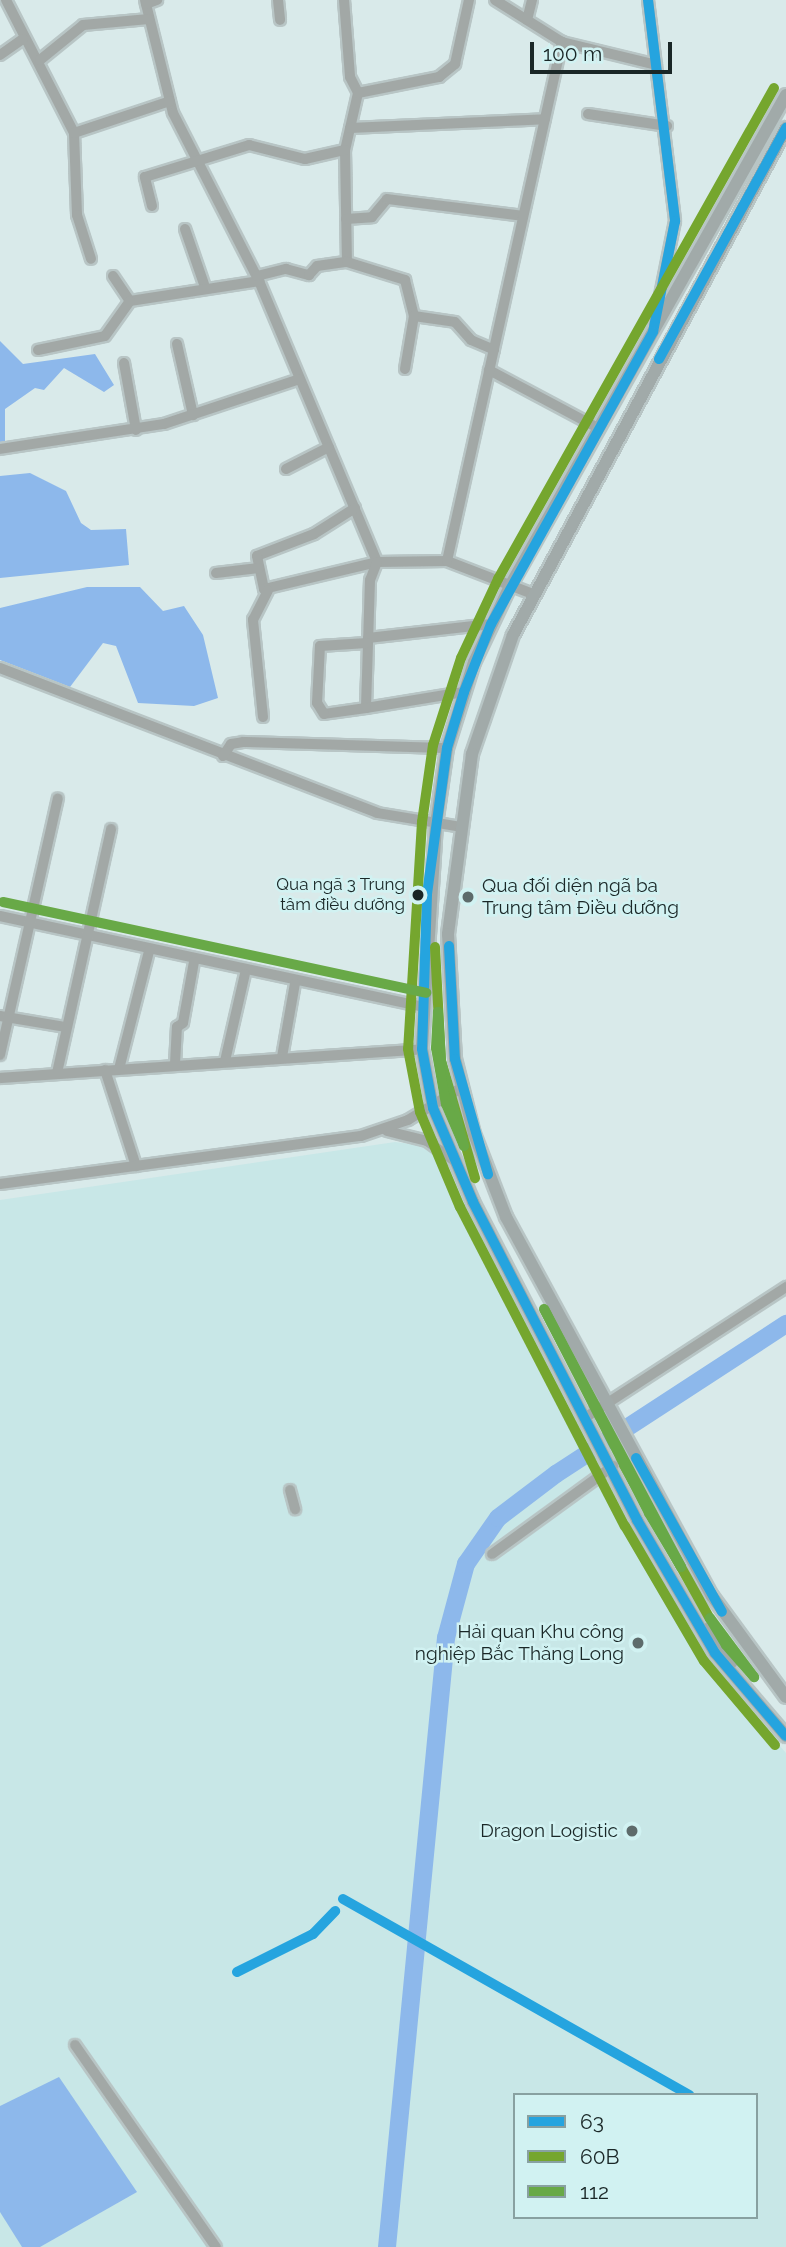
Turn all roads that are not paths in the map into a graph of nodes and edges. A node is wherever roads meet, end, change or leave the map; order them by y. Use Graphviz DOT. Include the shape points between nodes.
graph roads {
  1 [pos="6,0"];
  2 [pos="158,0"];
  3 [pos="278,0"];
  4 [pos="344,0"];
  5 [pos="469,0"];
  6 [pos="495,0"];
  7 [pos="532,0"];
  8 [pos="648,0"];
  9 [pos="145,2"];
  10 [pos="149,19"];
  11 [pos="281,20"];
  12 [pos="527,20"];
  13 [pos="23,39"];
  14 [pos="562,42"];
  15 [pos="0,55"];
  16 [pos="40,60"];
  17 [pos="656,65"];
  18 [pos="358,93"];
  19 [pos="786,95"];
  20 [pos="170,101"];
  21 [pos="588,114"];
  22 [pos="545,119"];
  23 [pos="667,126"];
  24 [pos="350,128"];
  25 [pos="786,128"];
  26 [pos="74,133"];
  27 [pos="345,150"];
  28 [pos="198,160"];
  29 [pos="152,206"];
  30 [pos="523,216"];
  31 [pos="346,219"];
  32 [pos="185,229"];
  33 [pos="90,259"];
  34 [pos="347,262"];
  35 [pos="113,276"];
  36 [pos="258,278"];
  37 [pos="205,287"];
  38 [pos="130,301"];
  39 [pos="414,316"];
  40 [pos="653,332"];
  41 [pos="177,344"];
  42 [pos="38,350"];
  43 [pos="494,350"];
  44 [pos="124,363"];
  45 [pos="405,369"];
  46 [pos="489,370"];
  47 [pos="300,379"];
  48 [pos="193,415"];
  49 [pos="598,428"];
  50 [pos="136,430"];
  51 [pos="329,447"];
  52 [pos="0,449"];
  53 [pos="286,469"];
  54 [pos="355,508"];
  55 [pos="447,561"];
  56 [pos="377,562"];
  57 [pos="259,568"];
  58 [pos="216,573"];
  59 [pos="510,586"];
  60 [pos="268,591"];
  61 [pos="533,594"];
  62 [pos="491,624"];
  63 [pos="368,641"];
  64 [pos="0,668"];
  65 [pos="464,692"];
  66 [pos="366,708"];
  67 [pos="263,717"];
  68 [pos="447,748"];
  69 [pos="223,756"];
  70 [pos="58,798"];
  71 [pos="436,824"];
  72 [pos="463,827"];
  73 [pos="111,829"];
  74 [pos="0,916"];
  75 [pos="32,923"];
  76 [pos="84,936"];
  77 [pos="149,951"];
  78 [pos="194,961"];
  79 [pos="245,974"];
  80 [pos="295,983"];
  81 [pos="424,1007"];
  82 [pos="4,1016"];
  83 [pos="66,1027"];
  84 [pos="422,1049"];
  85 [pos="0,1055"];
  86 [pos="282,1057"];
  87 [pos="225,1060"];
  88 [pos="175,1064"];
  89 [pos="119,1069"];
  90 [pos="105,1070"];
  91 [pos="57,1073"];
  92 [pos="0,1078"];
  93 [pos="461,1088"];
  94 [pos="433,1108"];
  95 [pos="386,1130"];
  96 [pos="456,1162"];
  97 [pos="136,1166"];
  98 [pos="0,1184"];
  99 [pos="786,1287"];
  100 [pos="607,1405"];
  101 [pos="586,1417"];
  102 [pos="610,1461"];
  103 [pos="290,1490"];
  104 [pos="632,1503"];
  105 [pos="295,1509"];
  106 [pos="492,1554"];
  107 [pos="784,1691"];
  108 [pos="786,1723"];
  109 [pos="786,1736"];
  110 [pos="75,2045"];
  111 [pos="216,2247"];
  1 -- 13 [label="street"];
  2 -- 9 [label="street"];
  3 -- 11 [label="street"];
  4 -- 18 [label="street" via="350,77"];
  5 -- 18 [label="street" via="455,64 439,77"];
  6 -- 12 [label="street"];
  7 -- 12 [label="street"];
  8 -- 17 [label="street"];
  9 -- 10 [label="street"];
  10 -- 16 [label="street" via="83,25"];
  10 -- 20 [label="street"];
  12 -- 14 [label="street"];
  13 -- 15 [label="street"];
  13 -- 16 [label="street"];
  14 -- 17 [label="street"];
  14 -- 22 [label="street"];
  16 -- 26 [label="street"];
  17 -- 23 [label="street"];
  18 -- 24 [label="street"];
  19 -- 40 [label="main road"];
  20 -- 26 [label="street"];
  20 -- 28 [label="street"];
  21 -- 23 [label="street"];
  22 -- 24 [label="street"];
  22 -- 30 [label="street"];
  23 -- 40 [label="street" via="674,221"];
  24 -- 27 [label="street"];
  25 -- 61 [label="main road"];
  26 -- 33 [label="street" via="77,215"];
  27 -- 28 [label="street" via="305,159 249,145"];
  27 -- 31 [label="street"];
  28 -- 29 [label="street" via="145,177"];
  28 -- 36 [label="street"];
  30 -- 31 [label="street" via="386,199 372,217"];
  30 -- 43 [label="street"];
  31 -- 34 [label="street"];
  32 -- 37 [label="street"];
  34 -- 36 [label="street" via="317,266 309,275 286,269"];
  34 -- 39 [label="street" via="405,280"];
  35 -- 38 [label="street"];
  36 -- 37 [label="street"];
  36 -- 47 [label="street"];
  37 -- 38 [label="street"];
  38 -- 42 [label="street" via="105,336"];
  39 -- 43 [label="street" via="455,322 471,340"];
  39 -- 45 [label="street"];
  40 -- 49 [label="main road"];
  41 -- 48 [label="street"];
  43 -- 46 [label="street"];
  44 -- 50 [label="street"];
  46 -- 49 [label="street"];
  46 -- 55 [label="street"];
  47 -- 48 [label="street"];
  47 -- 51 [label="street"];
  48 -- 50 [label="street"];
  49 -- 59 [label="main road"];
  50 -- 52 [label="street"];
  51 -- 53 [label="street"];
  51 -- 54 [label="street"];
  54 -- 56 [label="street"];
  54 -- 57 [label="street" via="314,534 261,553"];
  55 -- 56 [label="street"];
  55 -- 59 [label="street"];
  56 -- 60 [label="street"];
  56 -- 63 [label="street"];
  57 -- 58 [label="street"];
  57 -- 60 [label="street"];
  59 -- 61 [label="street"];
  59 -- 62 [label="main road"];
  60 -- 67 [label="street" via="254,620"];
  61 -- 72 [label="main road" via="472,754"];
  62 -- 63 [label="street"];
  62 -- 65 [label="main road"];
  63 -- 66 [label="street"];
  63 -- 66 [label="street" via="320,646 317,703 324,713"];
  64 -- 69 [label="street"];
  65 -- 66 [label="street"];
  65 -- 68 [label="main road"];
  68 -- 69 [label="street" via="243,742 231,744"];
  68 -- 71 [label="main road"];
  69 -- 71 [label="street" via="377,813"];
  70 -- 75 [label="street"];
  71 -- 72 [label="street"];
  71 -- 81 [label="main road"];
  72 -- 93 [label="main road" via="448,934"];
  73 -- 76 [label="street"];
  74 -- 75 [label="street"];
  75 -- 76 [label="street"];
  75 -- 82 [label="street"];
  76 -- 77 [label="street"];
  76 -- 83 [label="street"];
  77 -- 78 [label="street"];
  77 -- 89 [label="street"];
  78 -- 79 [label="street"];
  78 -- 88 [label="street" via="183,1023 177,1027"];
  79 -- 80 [label="street"];
  79 -- 87 [label="street"];
  80 -- 81 [label="street"];
  80 -- 86 [label="street"];
  81 -- 84 [label="main road"];
  82 -- 83 [label="street"];
  82 -- 85 [label="street"];
  83 -- 91 [label="street"];
  84 -- 86 [label="street"];
  84 -- 94 [label="main road"];
  86 -- 87 [label="street"];
  87 -- 88 [label="street"];
  88 -- 89 [label="street"];
  89 -- 90 [label="street"];
  90 -- 91 [label="street"];
  90 -- 97 [label="street"];
  91 -- 92 [label="street"];
  93 -- 94 [label="street"];
  93 -- 100 [label="main road" via="506,1217"];
  94 -- 95 [label="street"];
  94 -- 96 [label="main road"];
  95 -- 96 [label="street" via="427,1141"];
  95 -- 97 [label="street"];
  96 -- 101 [label="main road"];
  97 -- 98 [label="street"];
  99 -- 100 [label="street"];
  100 -- 101 [label="street"];
  100 -- 107 [label="main road" via="712,1596"];
  101 -- 102 [label="main road"];
  102 -- 104 [label="main road"];
  102 -- 106 [label="street"];
  103 -- 105 [label="street"];
  104 -- 108 [label="main road" via="725,1652"];
  104 -- 109 [label="main road" via="715,1653"];
  110 -- 111 [label="street"];
}
